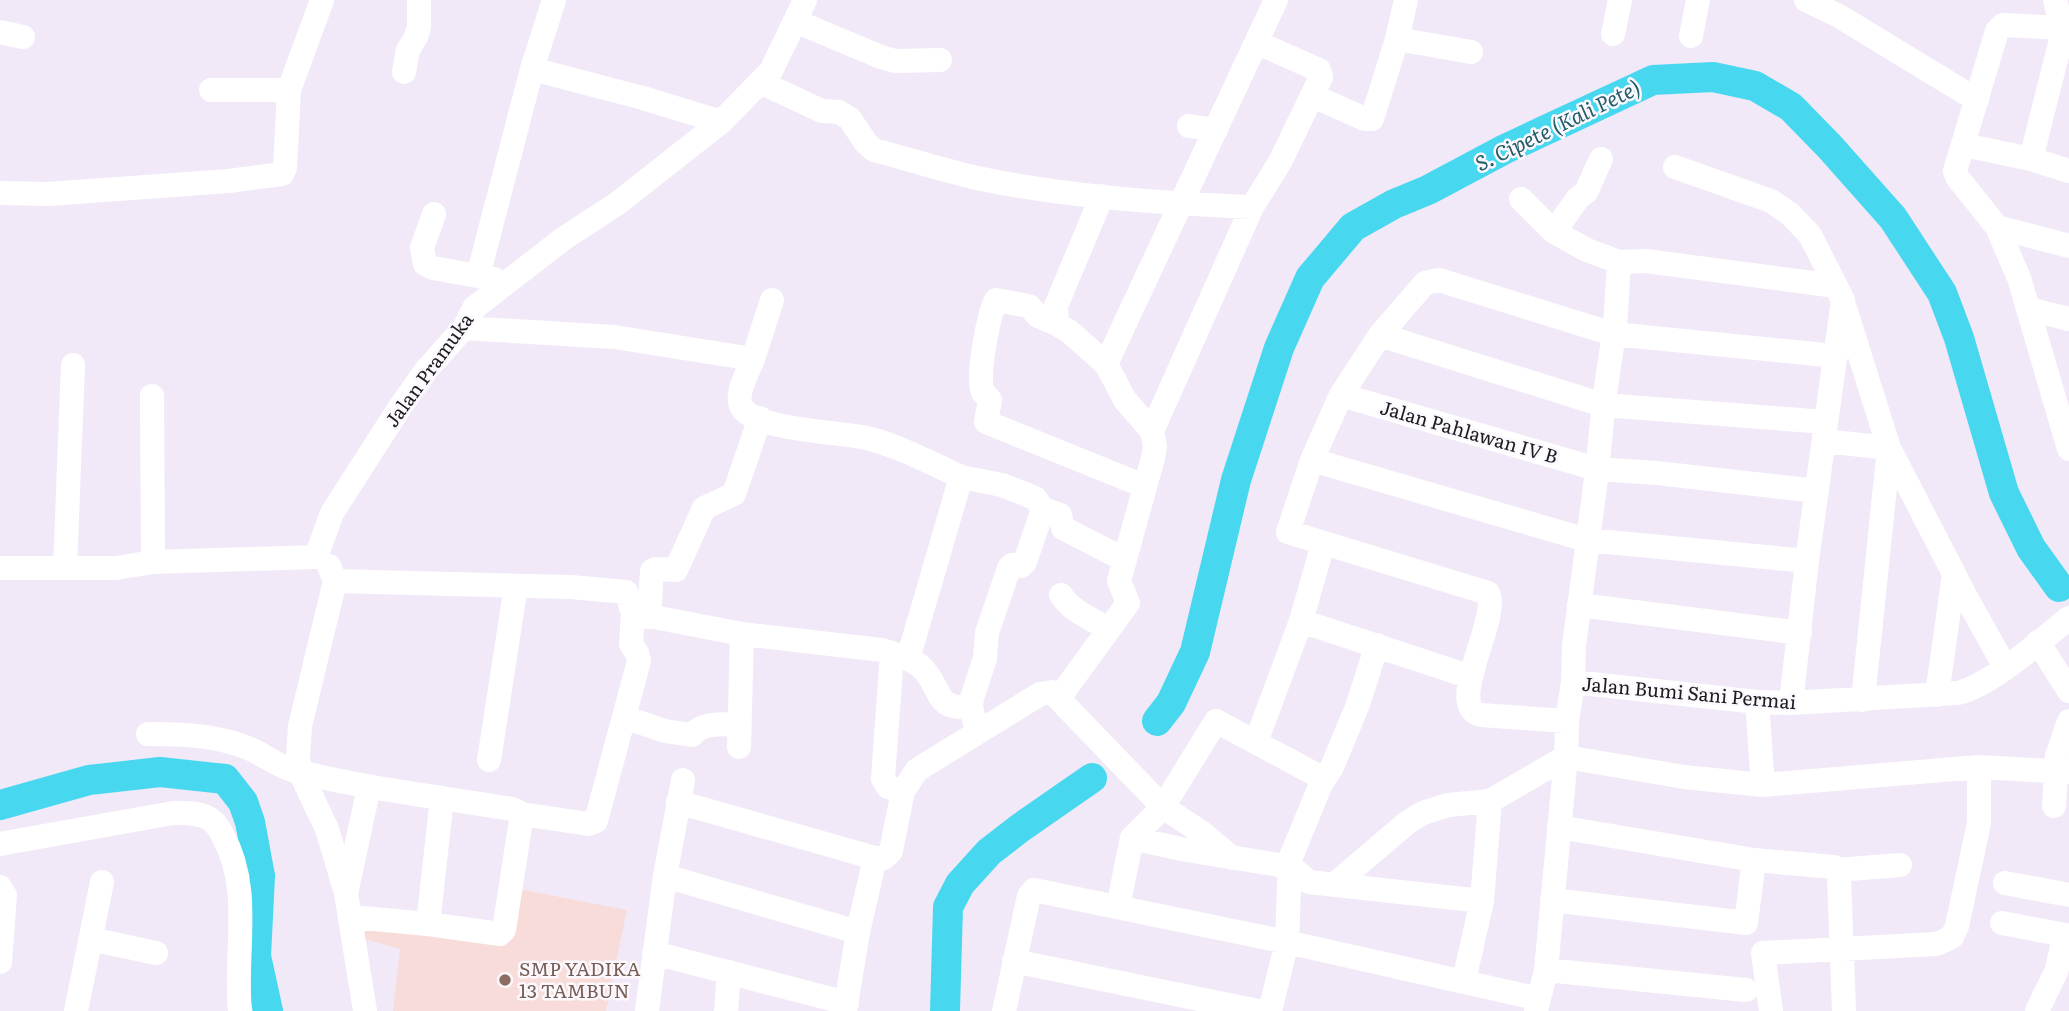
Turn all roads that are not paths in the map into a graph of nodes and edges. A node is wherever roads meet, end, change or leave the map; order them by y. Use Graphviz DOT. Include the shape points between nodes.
graph roads {
  1 [pos="323,0"];
  2 [pos="419,0"];
  3 [pos="554,0"];
  4 [pos="1276,0"];
  5 [pos="1406,0"];
  6 [pos="1620,0"];
  7 [pos="1698,0"];
  8 [pos="1806,0"];
  9 [pos="2055,0"];
  10 [pos="800,10"];
  11 [pos="2062,28"];
  12 [pos="1613,34"];
  13 [pos="1691,36"];
  14 [pos="1397,39"];
  15 [pos="1258,43"];
  16 [pos="1471,52"];
  17 [pos="940,60"];
  18 [pos="531,69"];
  19 [pos="404,72"];
  20 [pos="762,83"];
  21 [pos="211,90"];
  22 [pos="289,90"];
  23 [pos="1313,96"];
  24 [pos="1977,100"];
  25 [pos="721,122"];
  26 [pos="1189,126"];
  27 [pos="1216,130"];
  28 [pos="1964,145"];
  29 [pos="1601,159"];
  30 [pos="2031,159"];
  31 [pos="1675,167"];
  32 [pos="2069,170"];
  33 [pos="0,193"];
  34 [pos="1102,196"];
  35 [pos="1521,199"];
  36 [pos="1179,204"];
  37 [pos="1252,207"];
  38 [pos="434,214"];
  39 [pos="1997,227"];
  40 [pos="1554,232"];
  41 [pos="2069,246"];
  42 [pos="1619,262"];
  43 [pos="478,276"];
  44 [pos="509,282"];
  45 [pos="1840,293"];
  46 [pos="772,299"];
  47 [pos="2029,309"];
  48 [pos="2069,319"];
  49 [pos="1057,324"];
  50 [pos="464,328"];
  51 [pos="1613,334"];
  52 [pos="1380,335"];
  53 [pos="1836,356"];
  54 [pos="753,359"];
  55 [pos="1105,364"];
  56 [pos="73,365"];
  57 [pos="2060,391"];
  58 [pos="1341,395"];
  59 [pos="152,396"];
  60 [pos="1603,405"];
  61 [pos="760,418"];
  62 [pos="1152,431"];
  63 [pos="1825,432"];
  64 [pos="1889,448"];
  65 [pos="2069,449"];
  66 [pos="1312,460"];
  67 [pos="1597,469"];
  68 [pos="961,477"];
  69 [pos="1144,486"];
  70 [pos="1817,491"];
  71 [pos="1043,509"];
  72 [pos="1587,540"];
  73 [pos="1323,544"];
  74 [pos="316,557"];
  75 [pos="1125,560"];
  76 [pos="1807,561"];
  77 [pos="153,562"];
  78 [pos="0,568"];
  79 [pos="65,568"];
  80 [pos="1954,574"];
  81 [pos="335,581"];
  82 [pos="516,586"];
  83 [pos="1061,595"];
  84 [pos="1579,605"];
  85 [pos="641,615"];
  86 [pos="1300,621"];
  87 [pos="1109,629"];
  88 [pos="2054,629"];
  89 [pos="1800,633"];
  90 [pos="742,634"];
  91 [pos="1377,645"];
  92 [pos="900,656"];
  93 [pos="2005,667"];
  94 [pos="1471,677"];
  95 [pos="1573,682"];
  96 [pos="2069,691"];
  97 [pos="1937,695"];
  98 [pos="1059,698"];
  99 [pos="1863,700"];
  100 [pos="1757,702"];
  101 [pos="1791,704"];
  102 [pos="971,707"];
  103 [pos="624,717"];
  104 [pos="1567,721"];
  105 [pos="2069,721"];
  106 [pos="977,732"];
  107 [pos="148,734"];
  108 [pos="1256,742"];
  109 [pos="1566,757"];
  110 [pos="489,760"];
  111 [pos="1979,767"];
  112 [pos="2063,771"];
  113 [pos="300,772"];
  114 [pos="1324,779"];
  115 [pos="1763,785"];
  116 [pos="369,787"];
  117 [pos="903,792"];
  118 [pos="442,797"];
  119 [pos="1490,802"];
  120 [pos="2053,806"];
  121 [pos="1163,807"];
  122 [pos="522,814"];
  123 [pos="1559,827"];
  124 [pos="1132,838"];
  125 [pos="0,844"];
  126 [pos="875,858"];
  127 [pos="1232,858"];
  128 [pos="1754,860"];
  129 [pos="1900,865"];
  130 [pos="1291,867"];
  131 [pos="1837,870"];
  132 [pos="665,876"];
  133 [pos="102,881"];
  134 [pos="2005,883"];
  135 [pos="1334,885"];
  136 [pos="0,887"];
  137 [pos="346,893"];
  138 [pos="2069,895"];
  139 [pos="1552,900"];
  140 [pos="1482,901"];
  141 [pos="1118,907"];
  142 [pos="351,917"];
  143 [pos="2002,923"];
  144 [pos="428,924"];
  145 [pos="858,932"];
  146 [pos="2067,936"];
  147 [pos="91,939"];
  148 [pos="1287,942"];
  149 [pos="1842,951"];
  150 [pos="156,953"];
  151 [pos="654,953"];
  152 [pos="1014,961"];
  153 [pos="0,962"];
  154 [pos="1546,970"];
  155 [pos="729,972"];
  156 [pos="1464,980"];
  157 [pos="1746,990"];
  158 [pos="1538,1005"];
  159 [pos="846,1007"];
  160 [pos="78,1011"];
  161 [pos="240,1011"];
  162 [pos="365,1011"];
  163 [pos="647,1011"];
  164 [pos="726,1011"];
  165 [pos="1004,1011"];
  166 [pos="1258,1011"];
  167 [pos="1270,1011"];
  168 [pos="1771,1011"];
  169 [pos="1844,1011"];
  170 [pos="2037,1011"];
  1 -- 22 [label="street"];
  2 -- 19 [label="street" via="419,27"];
  3 -- 18 [label="street"];
  4 -- 15 [label="street"];
  5 -- 14 [label="street"];
  6 -- 12 [label="street"];
  7 -- 13 [label="street"];
  8 -- 24 [label="street"];
  9 -- 11 [label="street"];
  10 -- 17 [label="street" via="880,57"];
  10 -- 20 [label="street, Jalan Pramuka"];
  11 -- 24 [label="street" via="2000,26"];
  11 -- 30 [label="street"];
  14 -- 16 [label="street"];
  14 -- 23 [label="street" via="1372,119"];
  15 -- 23 [label="street" via="1319,71"];
  15 -- 27 [label="street"];
  18 -- 25 [label="street"];
  18 -- 43 [label="street"];
  20 -- 25 [label="street, Jalan Pramuka"];
  20 -- 34 [label="street" via="850,119 874,150 976,178"];
  21 -- 22 [label="street"];
  22 -- 33 [label="street" via="285,168 278,176 48,194"];
  23 -- 37 [label="street"];
  24 -- 28 [label="street"];
  25 -- 44 [label="street, Jalan Pramuka"];
  26 -- 27 [label="street"];
  27 -- 36 [label="street"];
  28 -- 30 [label="street"];
  28 -- 39 [label="street" via="1956,163 1957,177"];
  29 -- 40 [label="street" via="1586,192"];
  30 -- 32 [label="street"];
  31 -- 45 [label="street" via="1771,201 1790,214 1810,234"];
  34 -- 36 [label="street"];
  34 -- 49 [label="street" via="1056,306"];
  35 -- 40 [label="street"];
  36 -- 37 [label="street"];
  36 -- 55 [label="street"];
  37 -- 62 [label="street"];
  38 -- 43 [label="street" via="422,248 425,264"];
  39 -- 41 [label="street"];
  39 -- 47 [label="street"];
  40 -- 42 [label="street"];
  42 -- 45 [label="street" via="1646,261"];
  42 -- 51 [label="street"];
  43 -- 44 [label="street"];
  44 -- 50 [label="street, Jalan Pramuka" via="474,308"];
  45 -- 53 [label="street"];
  45 -- 64 [label="street"];
  46 -- 54 [label="street"];
  47 -- 48 [label="street"];
  47 -- 57 [label="street"];
  49 -- 55 [label="street"];
  49 -- 69 [label="street" via="1038,316 1029,306 999,299 994,303 982,366 982,389 990,400 986,422"];
  50 -- 54 [label="street" via="614,337"];
  50 -- 74 [label="street, Jalan Pramuka" via="400,407 332,513"];
  51 -- 52 [label="street" via="1439,280 1425,284"];
  51 -- 53 [label="street"];
  51 -- 60 [label="street"];
  52 -- 58 [label="street"];
  52 -- 60 [label="street"];
  53 -- 63 [label="street"];
  54 -- 61 [label="street" via="740,402 748,414"];
  55 -- 62 [label="street" via="1125,400"];
  56 -- 79 [label="street"];
  57 -- 65 [label="street"];
  58 -- 66 [label="street"];
  58 -- 67 [label="street, Jalan Pahlawan IV B"];
  59 -- 77 [label="street"];
  60 -- 63 [label="street"];
  60 -- 67 [label="street"];
  61 -- 68 [label="street" via="789,428 869,439"];
  61 -- 85 [label="street" via="732,496 705,508 676,570 652,571"];
  62 -- 69 [label="street" via="1155,446"];
  63 -- 64 [label="street"];
  63 -- 70 [label="street"];
  64 -- 80 [label="street"];
  64 -- 99 [label="street"];
  66 -- 72 [label="street"];
  66 -- 73 [label="street" via="1288,532"];
  67 -- 70 [label="street, Jalan Pahlawan IV B"];
  67 -- 72 [label="street"];
  68 -- 71 [label="street" via="1002,485 1035,498"];
  68 -- 92 [label="street"];
  69 -- 75 [label="street"];
  70 -- 76 [label="street"];
  71 -- 75 [label="street" via="1060,515 1069,532"];
  71 -- 102 [label="street" via="1026,562 1009,568 987,633"];
  72 -- 76 [label="street"];
  72 -- 84 [label="street"];
  73 -- 86 [label="street"];
  73 -- 94 [label="street" via="1488,593 1491,606"];
  74 -- 77 [label="street"];
  74 -- 81 [label="street" via="330,567"];
  75 -- 87 [label="street" via="1119,581 1128,603"];
  76 -- 89 [label="street"];
  77 -- 79 [label="street"];
  78 -- 79 [label="street"];
  80 -- 93 [label="street"];
  80 -- 97 [label="street"];
  81 -- 82 [label="street"];
  81 -- 113 [label="street" via="300,726"];
  82 -- 85 [label="street" via="619,590"];
  82 -- 110 [label="street"];
  83 -- 87 [label="street"];
  84 -- 89 [label="street"];
  84 -- 95 [label="street"];
  85 -- 90 [label="street"];
  85 -- 103 [label="street" via="631,644 639,661"];
  86 -- 91 [label="street"];
  86 -- 108 [label="street"];
  87 -- 98 [label="street"];
  88 -- 93 [label="street, Jalan Bumi Sani Permai"];
  88 -- 96 [label="street"];
  89 -- 101 [label="street"];
  90 -- 92 [label="street"];
  90 -- 103 [label="street" via="739,736 718,724 692,735"];
  91 -- 94 [label="street"];
  91 -- 114 [label="street" via="1357,707"];
  92 -- 102 [label="street" via="926,672 945,704"];
  92 -- 117 [label="street" via="883,779 888,787"];
  93 -- 97 [label="street, Jalan Bumi Sani Permai" via="1970,690"];
  94 -- 104 [label="street" via="1468,701 1474,714"];
  95 -- 100 [label="street, Jalan Bumi Sani Permai"];
  95 -- 104 [label="street, Jalan Bumi Sani Permai"];
  97 -- 99 [label="street, Jalan Bumi Sani Permai"];
  98 -- 106 [label="street" via="1052,692 1040,694"];
  98 -- 121 [label="street"];
  99 -- 101 [label="street, Jalan Bumi Sani Permai"];
  100 -- 101 [label="street, Jalan Bumi Sani Permai"];
  100 -- 115 [label="street"];
  102 -- 106 [label="street"];
  103 -- 122 [label="street" via="594,824"];
  104 -- 109 [label="street, Jalan Bumi Sani Permai"];
  105 -- 112 [label="street" via="2057,756"];
  106 -- 117 [label="street" via="917,770"];
  107 -- 113 [label="street" via="185,734 231,742"];
  108 -- 114 [label="street"];
  108 -- 121 [label="street" via="1216,720"];
  109 -- 115 [label="street"];
  109 -- 119 [label="street"];
  109 -- 123 [label="street, Jalan Bumi Sani Permai"];
  111 -- 112 [label="street"];
  111 -- 115 [label="street"];
  111 -- 149 [label="street" via="1979,823 1952,937 1937,944"];
  112 -- 120 [label="street"];
  113 -- 116 [label="street"];
  113 -- 137 [label="street" via="327,829"];
  114 -- 130 [label="street" via="1290,859"];
  116 -- 118 [label="street"];
  116 -- 137 [label="street"];
  117 -- 126 [label="street" via="891,851 884,858"];
  118 -- 122 [label="street"];
  118 -- 144 [label="street"];
  119 -- 135 [label="street" via="1448,805 1423,813"];
  119 -- 140 [label="street"];
  121 -- 124 [label="street"];
  121 -- 127 [label="street"];
  122 -- 144 [label="street" via="504,930 500,934"];
  123 -- 128 [label="street"];
  123 -- 139 [label="street, Jalan Bumi Sani Permai"];
  124 -- 127 [label="street"];
  124 -- 141 [label="street"];
  125 -- 161 [label="street" via="173,813 210,819 227,844 237,877"];
  126 -- 132 [label="street" via="681,791"];
  126 -- 145 [label="street"];
  127 -- 130 [label="street"];
  128 -- 131 [label="street" via="1830,865"];
  128 -- 139 [label="street" via="1746,923"];
  129 -- 131 [label="street"];
  130 -- 135 [label="street" via="1309,882"];
  130 -- 148 [label="street"];
  131 -- 149 [label="street"];
  132 -- 145 [label="street"];
  132 -- 151 [label="street"];
  133 -- 147 [label="street"];
  134 -- 138 [label="street"];
  135 -- 140 [label="street"];
  136 -- 153 [label="street" via="5,895"];
  137 -- 142 [label="street"];
  139 -- 154 [label="street, Jalan Bumi Sani Permai"];
  140 -- 156 [label="street"];
  141 -- 148 [label="street"];
  141 -- 152 [label="street" via="1034,890"];
  142 -- 144 [label="street"];
  142 -- 162 [label="street"];
  143 -- 146 [label="street"];
  145 -- 159 [label="street"];
  146 -- 170 [label="street"];
  147 -- 150 [label="street"];
  147 -- 160 [label="street"];
  148 -- 156 [label="street"];
  148 -- 167 [label="street"];
  149 -- 168 [label="street" via="1763,953"];
  149 -- 169 [label="street"];
  151 -- 155 [label="street"];
  151 -- 163 [label="street"];
  152 -- 165 [label="street"];
  152 -- 166 [label="street"];
  154 -- 157 [label="street"];
  154 -- 158 [label="street, Jalan Bumi Sani Permai"];
  155 -- 159 [label="street"];
  155 -- 164 [label="street"];
  156 -- 158 [label="street"];
}
